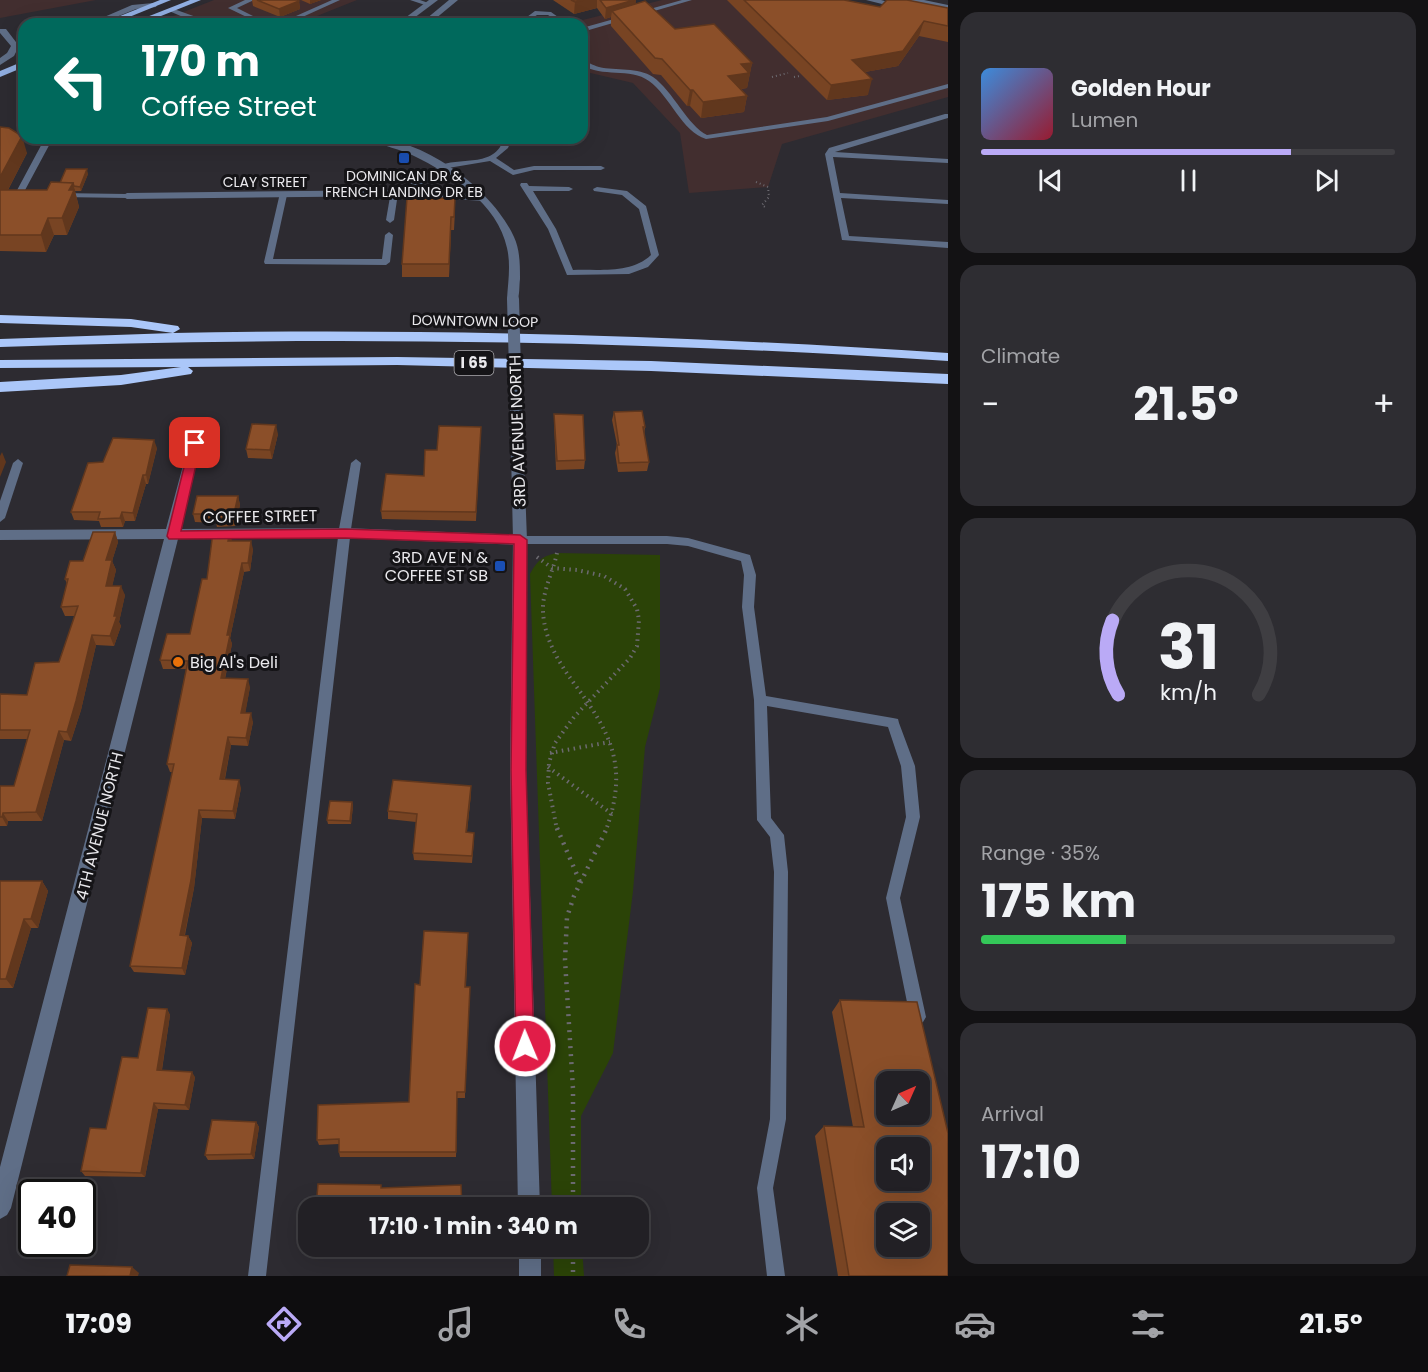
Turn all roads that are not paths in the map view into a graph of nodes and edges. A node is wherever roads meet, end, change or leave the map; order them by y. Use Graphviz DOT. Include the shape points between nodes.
graph roads {
  1 [pos="166,0"];
  2 [pos="197,0"];
  3 [pos="251,0"];
  4 [pos="320,0"];
  5 [pos="337,0"];
  6 [pos="413,0"];
  7 [pos="454,0"];
  8 [pos="689,0"];
  9 [pos="870,0"];
  10 [pos="911,0"];
  11 [pos="430,2"];
  12 [pos="329,4"];
  13 [pos="153,5"];
  14 [pos="305,7"];
  15 [pos="948,7"];
  16 [pos="171,10"];
  17 [pos="313,10"];
  18 [pos="189,16"];
  19 [pos="948,16"];
  20 [pos="108,18"];
  21 [pos="119,18"];
  22 [pos="150,18"];
  23 [pos="186,18"];
  24 [pos="194,18"];
  25 [pos="253,18"];
  26 [pos="295,18"];
  27 [pos="409,18"];
  28 [pos="432,18"];
  29 [pos="588,28"];
  30 [pos="2,31"];
  31 [pos="14,32"];
  32 [pos="18,35"];
  33 [pos="18,56"];
  34 [pos="0,62"];
  35 [pos="18,66"];
  36 [pos="588,66"];
  37 [pos="0,74"];
  38 [pos="948,86"];
  39 [pos="948,116"];
  40 [pos="46,144"];
  41 [pos="393,144"];
  42 [pos="507,144"];
  43 [pos="829,154"];
  44 [pos="491,158"];
  45 [pos="948,162"];
  46 [pos="442,167"];
  47 [pos="601,168"];
  48 [pos="513,173"];
  49 [pos="526,188"];
  50 [pos="569,189"];
  51 [pos="597,189"];
  52 [pos="399,193"];
  53 [pos="40,195"];
  54 [pos="50,195"];
  55 [pos="283,195"];
  56 [pos="836,195"];
  57 [pos="127,196"];
  58 [pos="481,199"];
  59 [pos="948,202"];
  60 [pos="390,220"];
  61 [pos="389,235"];
  62 [pos="948,245"];
  63 [pos="0,319"];
  64 [pos="223,336"];
  65 [pos="0,343"];
  66 [pos="948,357"];
  67 [pos="261,361"];
  68 [pos="0,364"];
  69 [pos="948,379"];
  70 [pos="0,387"];
  71 [pos="195,443"];
  72 [pos="18,463"];
  73 [pos="356,463"];
  74 [pos="0,518"];
  75 [pos="345,533"];
  76 [pos="0,535"];
  77 [pos="173,536"];
  78 [pos="520,540"];
  79 [pos="760,700"];
  80 [pos="920,1025"];
  81 [pos="529,1197"];
  82 [pos="0,1208"];
  83 [pos="530,1257"];
  84 [pos="257,1276"];
  85 [pos="530,1276"];
  86 [pos="776,1276"];
  1 -- 13 [label="main road"];
  2 -- 16 [label="main road"];
  3 -- 25 [label="lane" via="231,8"];
  4 -- 12 [label="lane"];
  5 -- 12 [label="lane"];
  6 -- 11 [label="lane"];
  7 -- 28 [label="street"];
  8 -- 29 [label="lane"];
  9 -- 19 [label="street"];
  10 -- 15 [label="street"];
  11 -- 27 [label="street"];
  12 -- 17 [label="lane"];
  13 -- 20 [label="street"];
  13 -- 21 [label="main road"];
  14 -- 17 [label="lane"];
  16 -- 18 [label="lane"];
  16 -- 22 [label="main road"];
  17 -- 26 [label="lane"];
  18 -- 23 [label="lane"];
  18 -- 24 [label="lane"];
  30 -- 31 [label="street"];
  30 -- 32 [label="street"];
  30 -- 34 [label="street" via="15,46"];
  33 -- 34 [label="main road"];
  35 -- 37 [label="main road"];
  36 -- 38 [label="lane" via="650,78 697,133 706,137 828,119"];
  39 -- 43 [label="lane"];
  40 -- 53 [label="lane" via="19,194"];
  41 -- 46 [label="street, 3RD AVENUE NORTH"];
  42 -- 44 [label="lane" via="502,153"];
  43 -- 45 [label="lane"];
  43 -- 56 [label="lane"];
  44 -- 46 [label="lane"];
  44 -- 48 [label="lane"];
  46 -- 52 [label="street"];
  46 -- 58 [label="street, 3RD AVENUE NORTH"];
  47 -- 48 [label="lane" via="534,168"];
  48 -- 49 [label="lane"];
  49 -- 50 [label="lane"];
  49 -- 51 [label="lane" via="561,244 570,273 629,271 645,265 655,255 643,208 624,193"];
  52 -- 55 [label="street, CLAY STREET"];
  52 -- 58 [label="street, CLAY STREET"];
  52 -- 60 [label="lane"];
  54 -- 57 [label="lane"];
  55 -- 57 [label="street, CLAY STREET"];
  55 -- 61 [label="lane" via="268,262 386,262"];
  56 -- 59 [label="lane"];
  56 -- 62 [label="lane" via="845,238"];
  58 -- 78 [label="street, 3RD AVENUE NORTH, bridge" via="510,240 515,266"];
  63 -- 64 [label="highway" via="131,322"];
  64 -- 65 [label="highway, DOWNTOWN LOOP / I 65"];
  64 -- 66 [label="highway, DOWNTOWN LOOP / I 65" via="634,341"];
  67 -- 68 [label="highway, I 65"];
  67 -- 69 [label="highway, I 65" via="651,366"];
  67 -- 70 [label="highway" via="121,380"];
  71 -- 77 [label="street, 4TH AVENUE NORTH"];
  72 -- 74 [label="lane"];
  73 -- 75 [label="lane"];
  75 -- 77 [label="street, COFFEE STREET"];
  75 -- 78 [label="street, COFFEE STREET"];
  75 -- 84 [label="lane"];
  76 -- 77 [label="street, COFFEE STREET"];
  77 -- 82 [label="street, 4TH AVENUE NORTH"];
  78 -- 79 [label="lane" via="678,541 746,558"];
  78 -- 81 [label="street, 3RD AVENUE NORTH" via="518,770"];
  79 -- 80 [label="lane" via="893,723 908,766 913,817 893,898"];
  79 -- 86 [label="lane" via="764,820 777,835 781,872 778,1119 765,1188"];
  83 -- 85 [label="street"];
}
